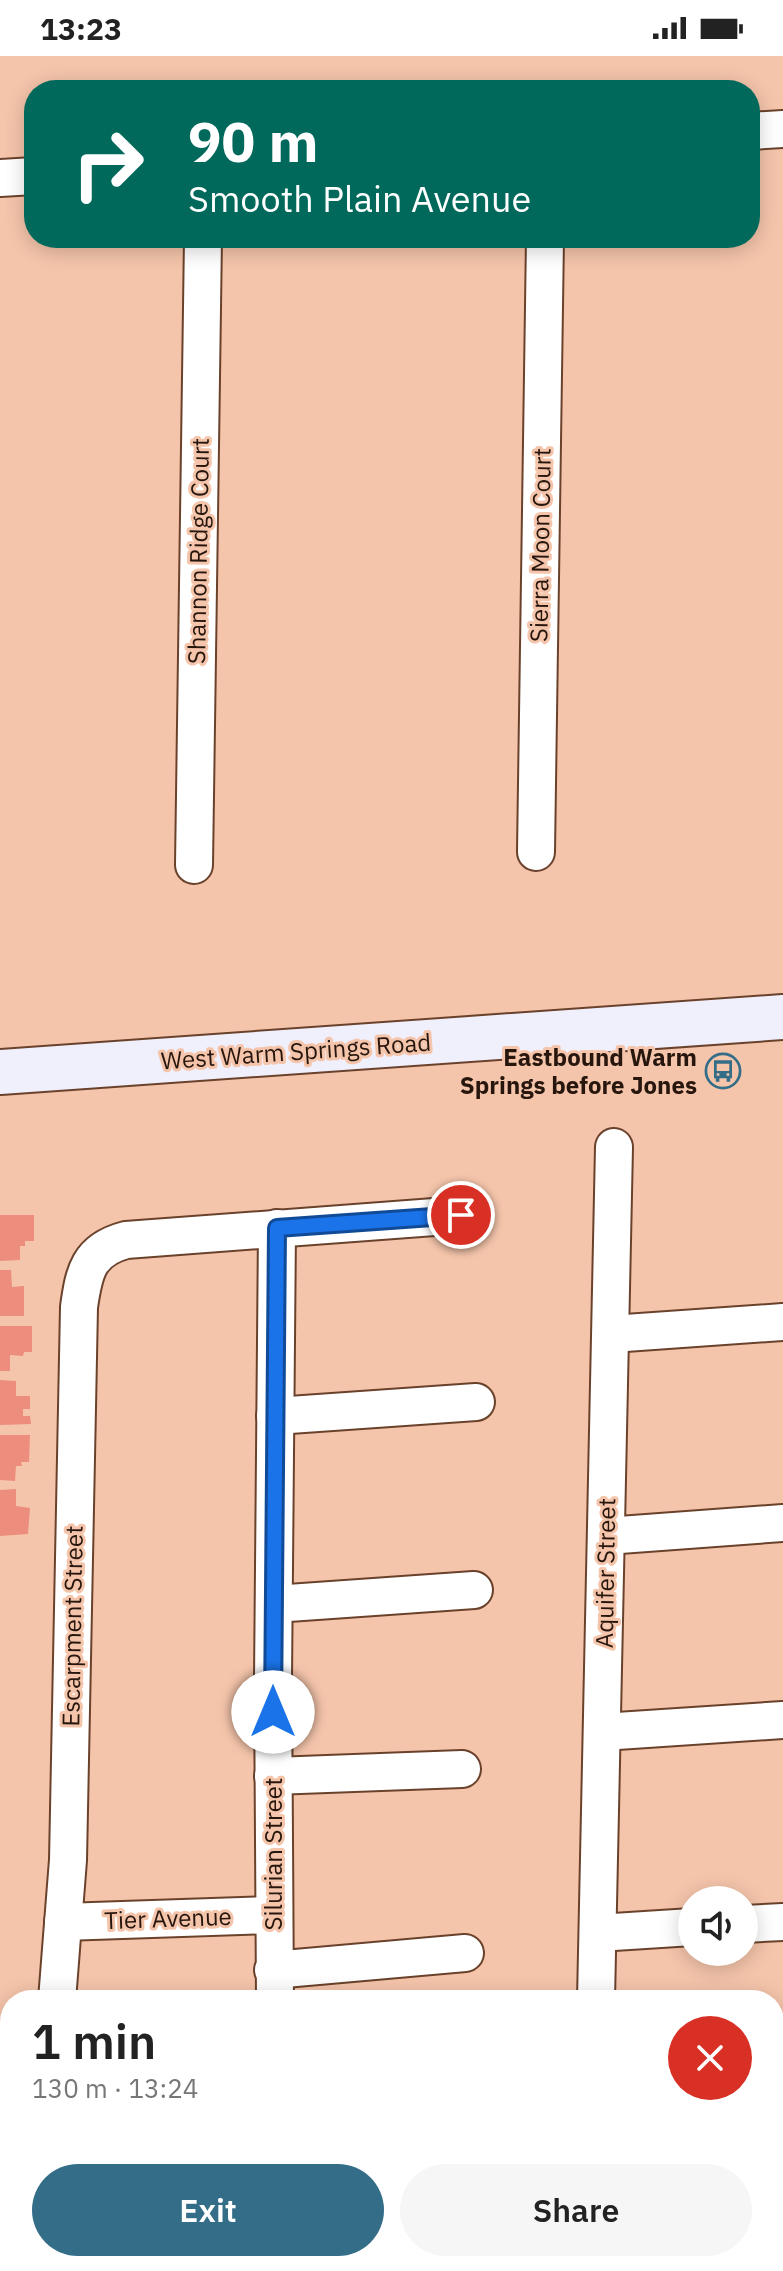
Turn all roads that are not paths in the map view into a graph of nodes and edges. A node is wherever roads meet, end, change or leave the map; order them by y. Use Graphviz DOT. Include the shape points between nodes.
graph roads {
  1 [pos="783,129"];
  2 [pos="760,130"];
  3 [pos="24,177"];
  4 [pos="0,178"];
  5 [pos="203,248"];
  6 [pos="545,248"];
  7 [pos="536,852"];
  8 [pos="194,865"];
  9 [pos="783,1017"];
  10 [pos="0,1072"];
  11 [pos="614,1147"];
  12 [pos="461,1215"];
  13 [pos="277,1228"];
  14 [pos="783,1322"];
  15 [pos="611,1334"];
  16 [pos="476,1402"];
  17 [pos="275,1416"];
  18 [pos="783,1523"];
  19 [pos="606,1536"];
  20 [pos="474,1590"];
  21 [pos="274,1604"];
  22 [pos="783,1720"];
  23 [pos="602,1732"];
  24 [pos="462,1769"];
  25 [pos="273,1776"];
  26 [pos="273,1915"];
  27 [pos="63,1922"];
  28 [pos="783,1922"];
  29 [pos="758,1923"];
  30 [pos="678,1928"];
  31 [pos="598,1933"];
  32 [pos="465,1953"];
  33 [pos="274,1985"];
  34 [pos="58,1990"];
  35 [pos="596,1990"];
  1 -- 2 [label="street"];
  3 -- 4 [label="street"];
  5 -- 8 [label="street, Shannon Ridge Court"];
  6 -- 7 [label="street, Sierra Moon Court"];
  9 -- 10 [label="main road, West Warm Springs Road"];
  11 -- 15 [label="street, Aquifer Street"];
  12 -- 13 [label="street"];
  13 -- 17 [label="street, Silurian Street"];
  13 -- 27 [label="street, Escarpment Street" via="109,1244 94,1254 82,1284"];
  14 -- 15 [label="street"];
  15 -- 19 [label="street, Aquifer Street"];
  16 -- 17 [label="street"];
  17 -- 21 [label="street, Silurian Street"];
  18 -- 19 [label="street"];
  19 -- 23 [label="street, Aquifer Street"];
  20 -- 21 [label="street"];
  21 -- 25 [label="street, Silurian Street"];
  22 -- 23 [label="street"];
  23 -- 31 [label="street, Aquifer Street"];
  24 -- 25 [label="street"];
  25 -- 26 [label="street, Silurian Street"];
  26 -- 27 [label="street, Tier Avenue"];
  26 -- 33 [label="street, Silurian Street"];
  27 -- 34 [label="street, Escarpment Street"];
  28 -- 29 [label="street"];
  30 -- 31 [label="street"];
  31 -- 35 [label="street, Aquifer Street"];
  32 -- 33 [label="street"];
}
